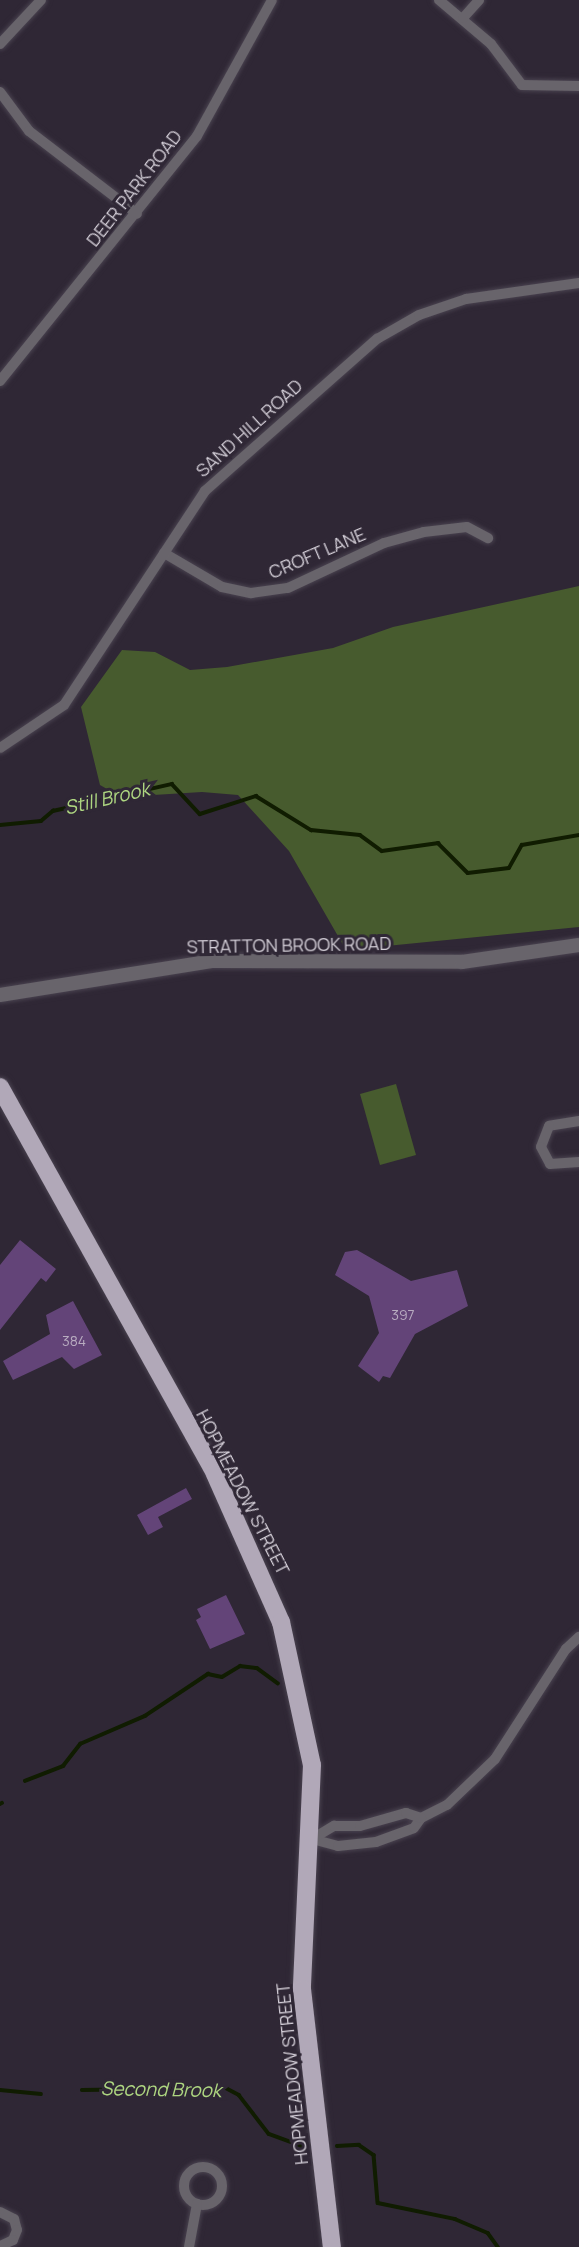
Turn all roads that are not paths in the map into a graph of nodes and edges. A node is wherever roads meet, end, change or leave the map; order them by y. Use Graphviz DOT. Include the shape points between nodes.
graph roads {
  1 [pos="41,0"];
  2 [pos="272,0"];
  3 [pos="439,0"];
  4 [pos="479,0"];
  5 [pos="463,18"];
  6 [pos="0,44"];
  7 [pos="579,86"];
  8 [pos="0,93"];
  9 [pos="137,214"];
  10 [pos="579,283"];
  11 [pos="0,382"];
  12 [pos="488,538"];
  13 [pos="164,553"];
  14 [pos="0,748"];
  15 [pos="579,944"];
  16 [pos="0,995"];
  17 [pos="0,1087"];
  18 [pos="579,1121"];
  19 [pos="579,1162"];
  20 [pos="579,1637"];
  21 [pos="421,1818"];
  22 [pos="312,1839"];
  23 [pos="197,2204"];
  24 [pos="0,2212"];
  25 [pos="2,2246"];
  26 [pos="189,2247"];
  27 [pos="332,2247"];
  1 -- 6 [label="street"];
  2 -- 9 [label="street, DEER PARK ROAD" via="197,136"];
  3 -- 5 [label="street"];
  4 -- 5 [label="street"];
  5 -- 7 [label="street" via="522,85"];
  8 -- 9 [label="street" via="29,131"];
  9 -- 11 [label="street, DEER PARK ROAD"];
  10 -- 13 [label="street, SAND HILL ROAD" via="466,299 419,315 377,339 205,491"];
  12 -- 13 [label="street, CROFT LANE" via="467,527 415,534 288,588 260,593 222,587"];
  13 -- 14 [label="street, SAND HILL ROAD" via="64,705"];
  15 -- 16 [label="street, STRATTON BROOK ROAD" via="463,962 213,961"];
  17 -- 22 [label="highway, HOPMEADOW STREET" via="254,1553 281,1622 308,1737"];
  18 -- 19 [label="street" via="549,1126 541,1147 550,1164"];
  20 -- 21 [label="street" via="566,1649 495,1759 447,1805"];
  21 -- 22 [label="street" via="406,1813 360,1826 334,1826"];
  21 -- 22 [label="street" via="414,1829 376,1842 338,1846"];
  22 -- 27 [label="highway, HOPMEADOW STREET" via="302,1989"];
  23 -- 26 [label="street"];
  24 -- 25 [label="street" via="14,2219 17,2230"];
}
